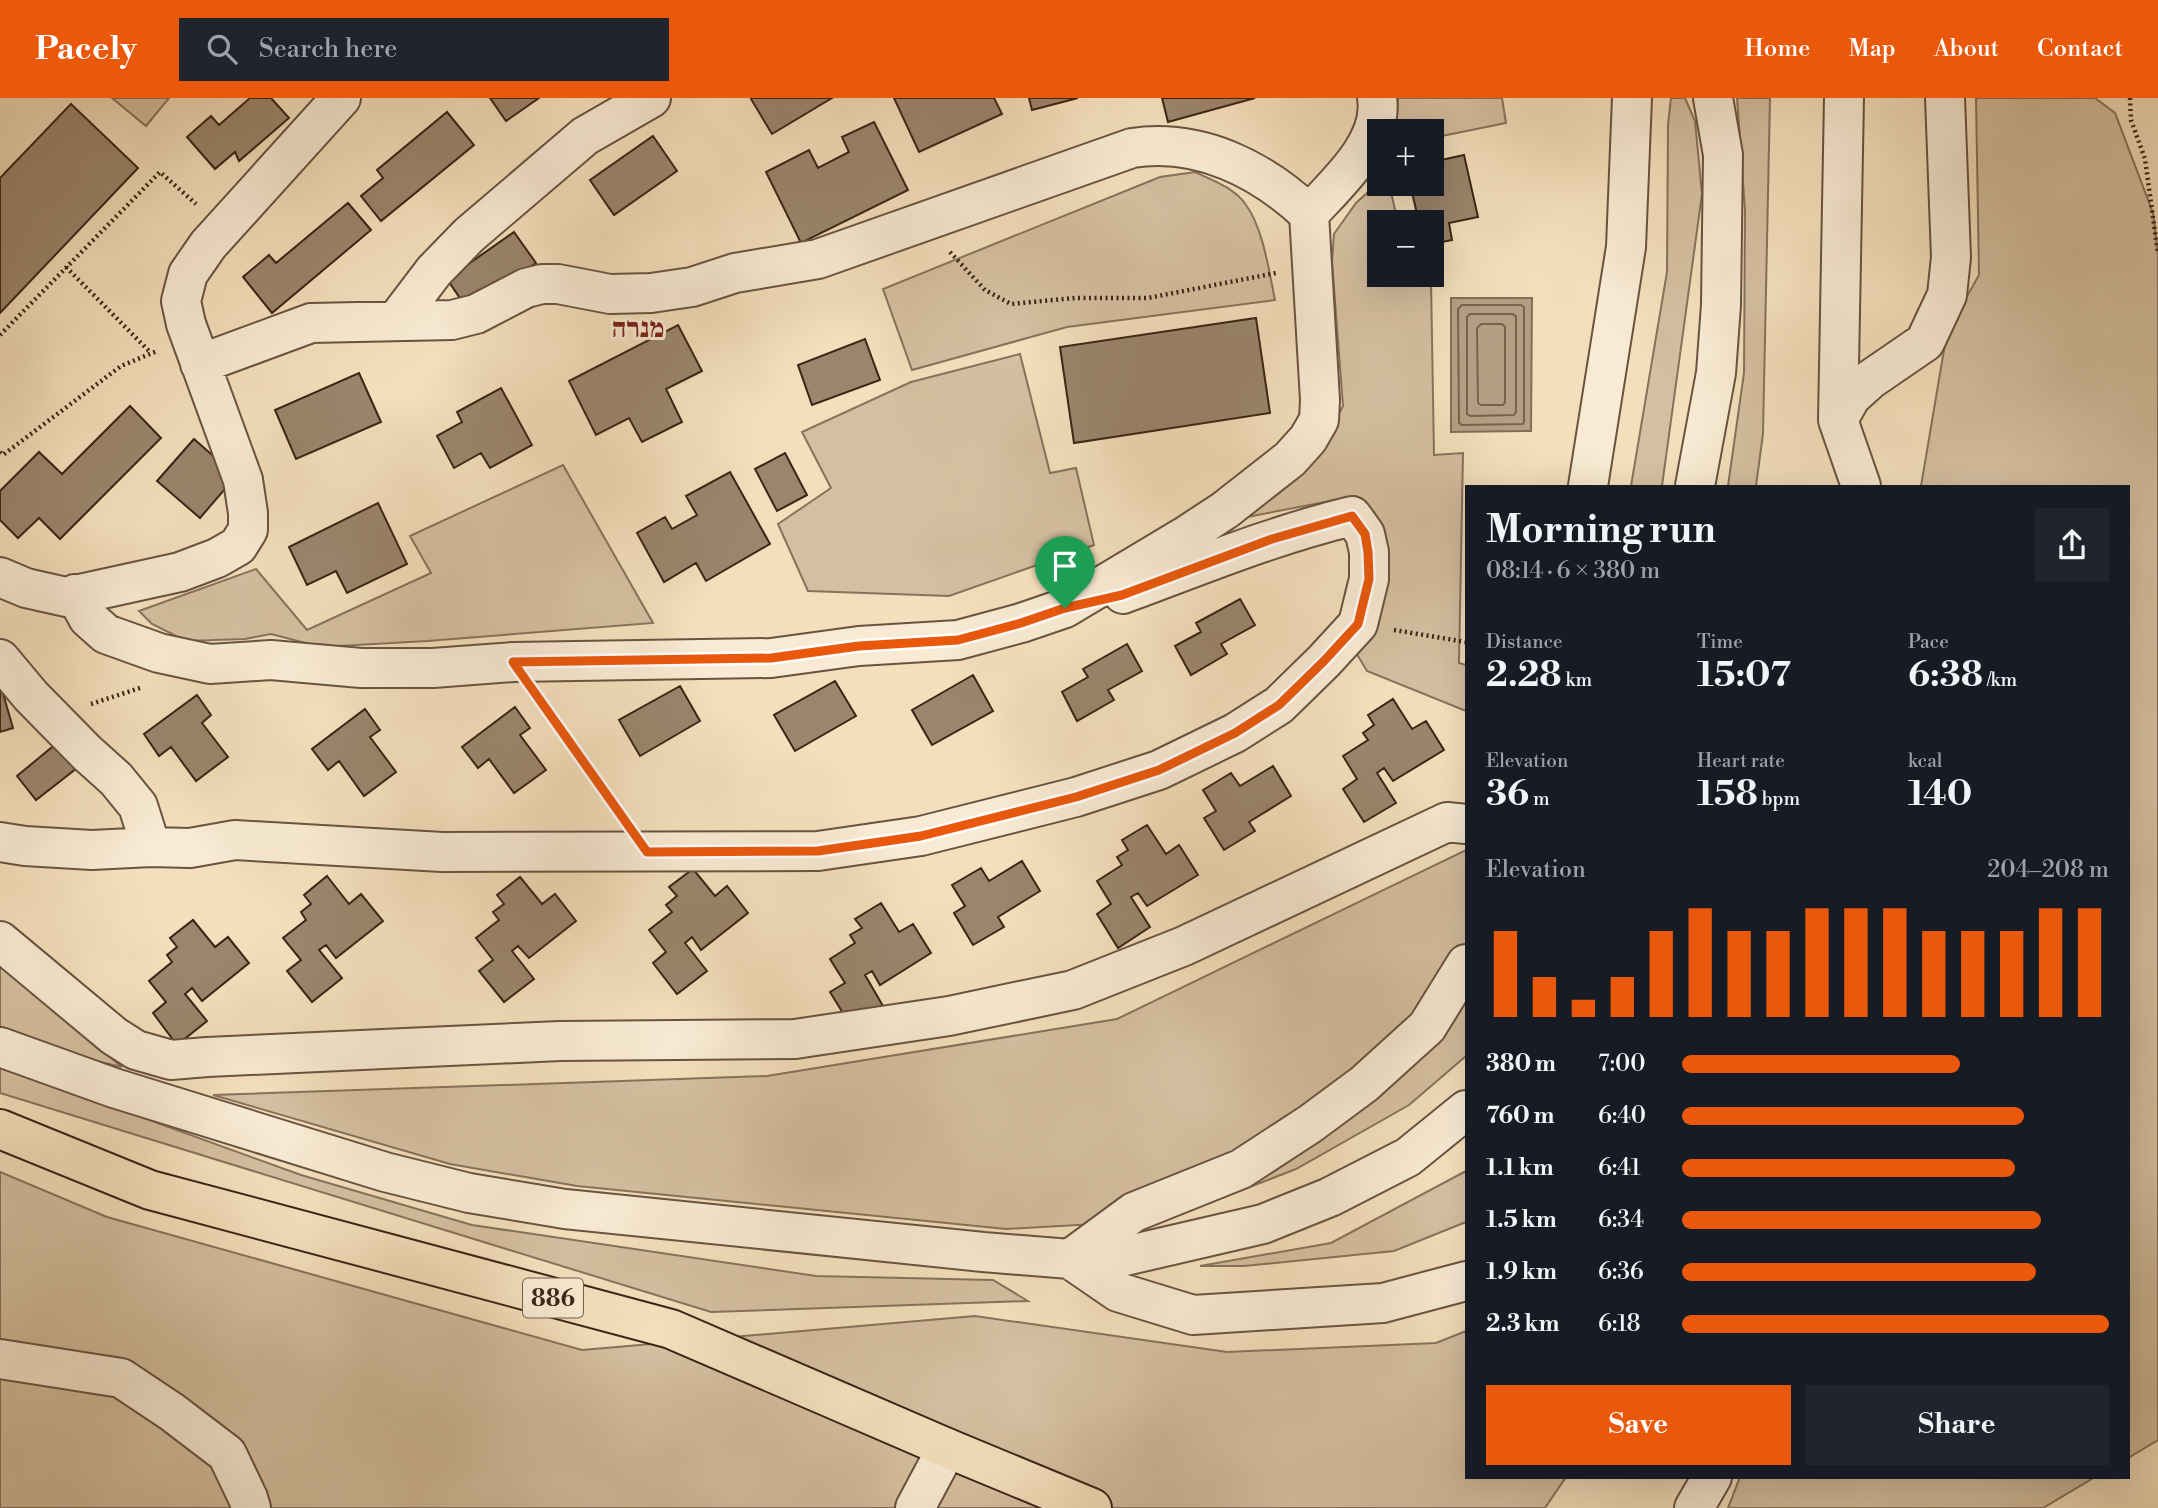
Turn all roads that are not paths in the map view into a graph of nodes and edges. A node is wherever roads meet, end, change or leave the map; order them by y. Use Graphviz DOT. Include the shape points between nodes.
graph roads {
  1 [pos="341,98"];
  2 [pos="651,98"];
  3 [pos="1377,98"];
  4 [pos="1632,98"];
  5 [pos="1713,98"];
  6 [pos="1844,98"];
  7 [pos="1945,98"];
  8 [pos="1309,215"];
  9 [pos="396,321"];
  10 [pos="196,351"];
  11 [pos="1838,420"];
  12 [pos="1588,485"];
  13 [pos="1695,485"];
  14 [pos="1861,485"];
  15 [pos="0,577"];
  16 [pos="75,594"];
  17 [pos="1065,608"];
  18 [pos="0,659"];
  19 [pos="1465,824"];
  20 [pos="0,842"];
  21 [pos="151,847"];
  22 [pos="0,941"];
  23 [pos="1465,966"];
  24 [pos="0,1047"];
  25 [pos="1465,1111"];
  26 [pos="0,1129"];
  27 [pos="1070,1259"];
  28 [pos="1465,1281"];
  29 [pos="0,1359"];
  30 [pos="947,1448"];
  31 [pos="1711,1479"];
  32 [pos="251,1508"];
  33 [pos="915,1508"];
  34 [pos="1092,1508"];
  35 [pos="1694,1508"];
  1 -- 10 [label="street" via="223,228 188,274 181,301"];
  2 -- 9 [label="street" via="585,136 469,235"];
  3 -- 8 [label="street" via="1366,150"];
  4 -- 12 [label="street" via="1626,247"];
  5 -- 13 [label="street" via="1723,155 1721,305 1716,373"];
  6 -- 11 [label="street"];
  7 -- 11 [label="street" via="1951,257 1947,295 1925,342 1871,379 1851,397"];
  8 -- 9 [label="street" via="1285,192 1221,156 1153,145 1132,148 818,260 630,295 542,284 476,314 452,320"];
  8 -- 17 [label="street" via="1320,401 1319,420 1308,439 1225,510"];
  9 -- 10 [label="street" via="311,323"];
  10 -- 16 [label="street" via="243,480 248,530 238,546 180,572"];
  11 -- 14 [label="street"];
  15 -- 16 [label="street" via="26,588 66,597"];
  16 -- 17 [label="street" via="88,618 106,634 159,653 210,664 271,660 361,668 771,658 859,646 958,640"];
  17 -- 21 [label="street" via="1122,595 1272,539 1352,516 1365,534 1369,579 1358,624 1279,705 1235,733 1159,770 1076,797 921,836 818,851 442,852 235,840 190,848"];
  18 -- 21 [label="street" via="138,806"];
  19 -- 22 [label="street" via="1447,822 1184,946 1073,990 949,1016 795,1038 560,1041 171,1060 114,1036"];
  20 -- 21 [label="street" via="92,850"];
  23 -- 27 [label="street" via="1427,1027 1332,1108 1241,1169 1134,1212"];
  24 -- 27 [label="street" via="114,1088 384,1172 469,1193 565,1209"];
  25 -- 27 [label="street" via="1408,1157 1330,1197 1263,1224 1112,1259"];
  26 -- 30 [label="main road, 886" via="150,1190 671,1329"];
  27 -- 28 [label="street" via="1118,1292 1193,1315 1383,1303"];
  29 -- 32 [label="street" via="121,1378 227,1454"];
  30 -- 33 [label="street"];
  30 -- 34 [label="main road, 886"];
  31 -- 35 [label="street"];
}
